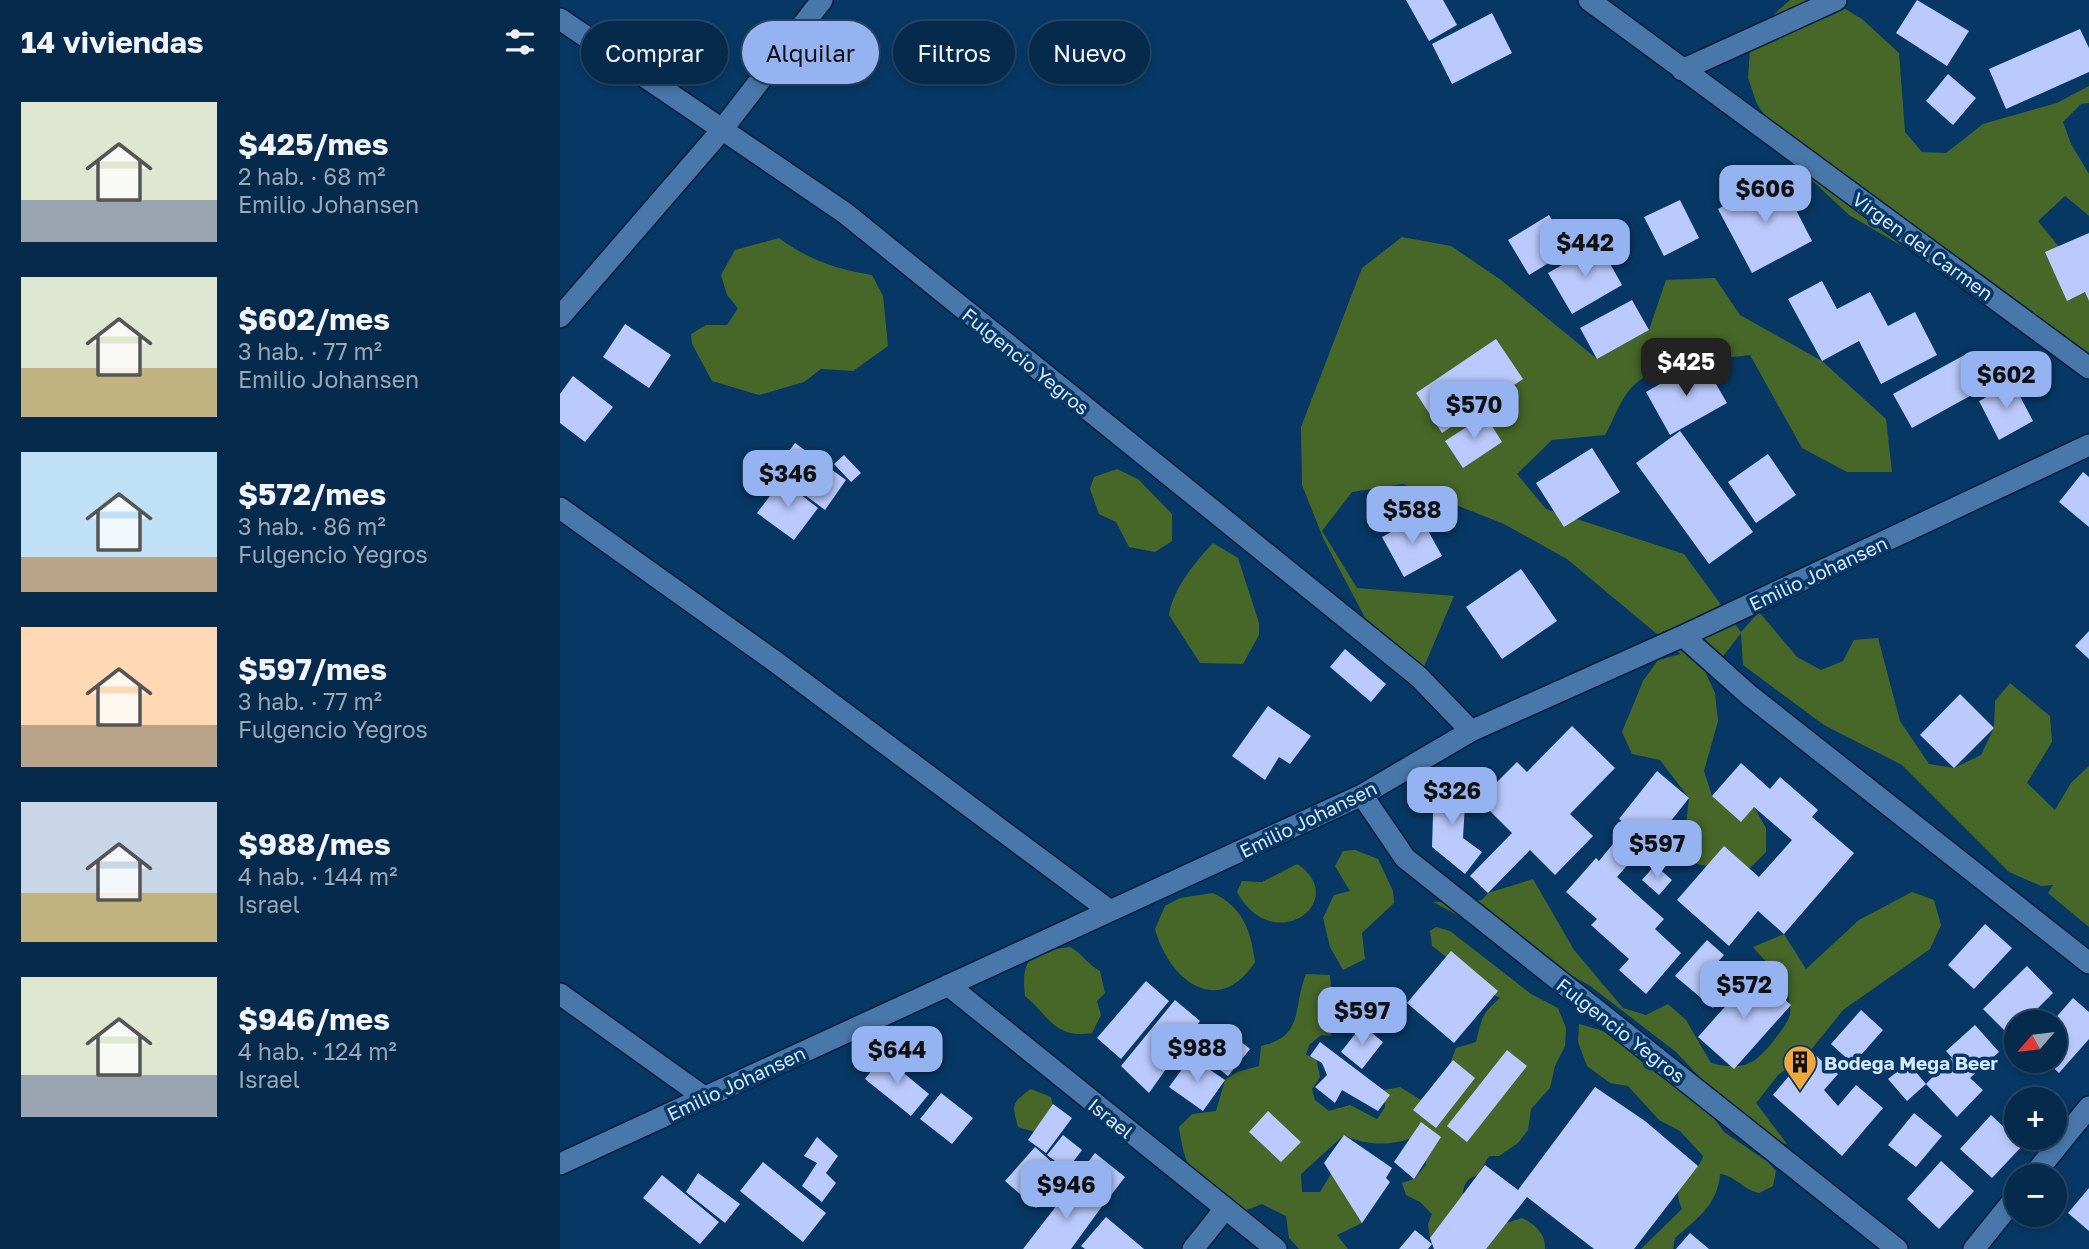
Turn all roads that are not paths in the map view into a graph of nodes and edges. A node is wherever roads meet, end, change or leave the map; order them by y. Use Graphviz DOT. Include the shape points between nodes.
graph roads {
  1 [pos="822,0"];
  2 [pos="1589,0"];
  3 [pos="1836,0"];
  4 [pos="560,19"];
  5 [pos="1682,69"];
  6 [pos="722,131"];
  7 [pos="560,317"];
  8 [pos="2089,368"];
  9 [pos="2089,445"];
  10 [pos="560,509"];
  11 [pos="1683,636"];
  12 [pos="1471,731"];
  13 [pos="1362,795"];
  14 [pos="1110,911"];
  15 [pos="2089,963"];
  16 [pos="948,985"];
  17 [pos="560,994"];
  18 [pos="704,1097"];
  19 [pos="2089,1107"];
  20 [pos="560,1164"];
  21 [pos="2043,1164"];
  22 [pos="1224,1210"];
  23 [pos="2004,1212"];
  24 [pos="1193,1249"];
  25 [pos="1276,1249"];
  26 [pos="1898,1249"];
  27 [pos="1973,1249"];
  1 -- 6 [label="street"];
  2 -- 5 [label="street, Virgen del Carmen"];
  3 -- 5 [label="street"];
  4 -- 6 [label="street, Fulgencio Yegros"];
  5 -- 8 [label="street, Virgen del Carmen"];
  6 -- 7 [label="street"];
  6 -- 12 [label="street, Fulgencio Yegros" via="845,213 1419,677"];
  9 -- 11 [label="street, Emilio Johansen"];
  10 -- 14 [label="street" via="773,660"];
  11 -- 12 [label="street, Emilio Johansen"];
  11 -- 15 [label="street" via="1749,695"];
  12 -- 13 [label="street, Emilio Johansen"];
  13 -- 14 [label="street, Emilio Johansen"];
  13 -- 26 [label="street, Fulgencio Yegros" via="1405,858"];
  14 -- 16 [label="street, Emilio Johansen"];
  16 -- 18 [label="street, Emilio Johansen"];
  16 -- 22 [label="street, Israel"];
  17 -- 18 [label="street"];
  18 -- 20 [label="street, Emilio Johansen"];
  19 -- 21 [label="street"];
  22 -- 24 [label="street"];
  22 -- 25 [label="street, Israel"];
  23 -- 27 [label="street"];
}
